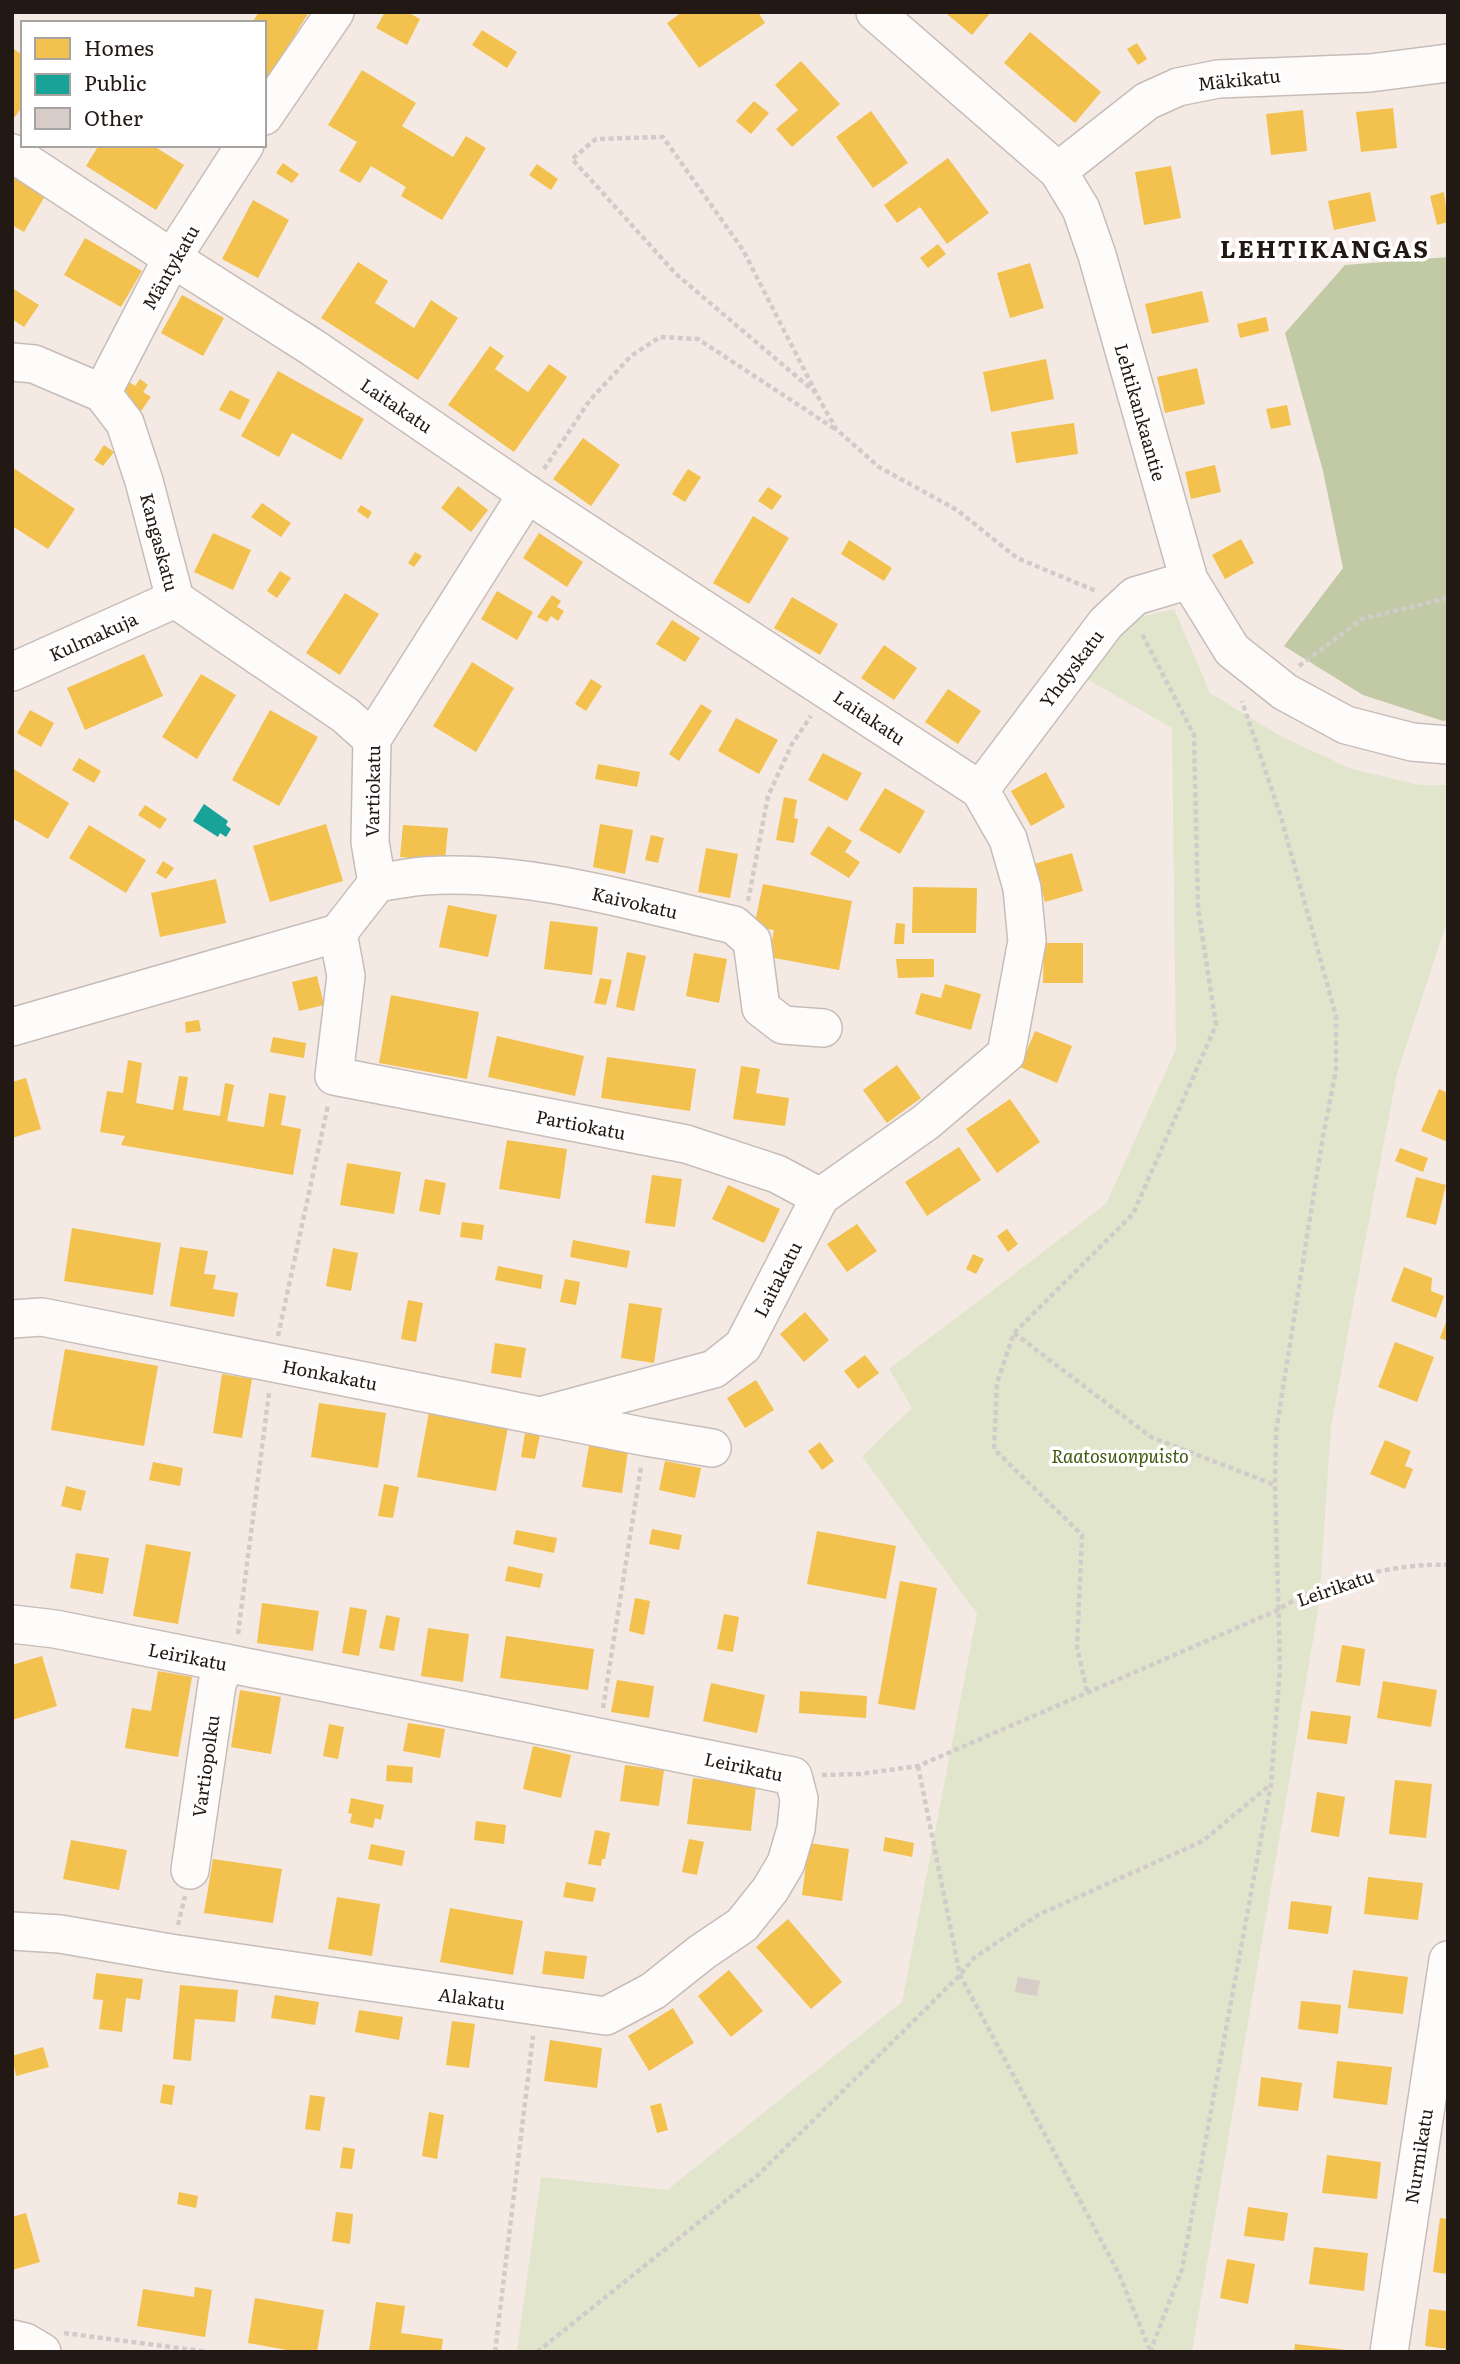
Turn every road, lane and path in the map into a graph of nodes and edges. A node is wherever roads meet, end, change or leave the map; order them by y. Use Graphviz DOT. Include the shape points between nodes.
graph roads {
  1 [pos="335,12"];
  2 [pos="875,12"];
  3 [pos="1448,63"];
  4 [pos="266,113"];
  5 [pos="244,147"];
  6 [pos="12,153"];
  7 [pos="1058,171"];
  8 [pos="172,258"];
  9 [pos="12,362"];
  10 [pos="102,393"];
  11 [pos="816,393"];
  12 [pos="836,429"];
  13 [pos="527,494"];
  14 [pos="1189,580"];
  15 [pos="1448,598"];
  16 [pos="175,599"];
  17 [pos="1126,604"];
  18 [pos="1298,666"];
  19 [pos="12,672"];
  20 [pos="829,690"];
  21 [pos="1242,701"];
  22 [pos="372,738"];
  23 [pos="1448,745"];
  24 [pos="979,790"];
  25 [pos="377,883"];
  26 [pos="338,933"];
  27 [pos="743,933"];
  28 [pos="12,1027"];
  29 [pos="822,1028"];
  30 [pos="820,1197"];
  31 [pos="12,1319"];
  32 [pos="1014,1333"];
  33 [pos="540,1416"];
  34 [pos="646,1437"];
  35 [pos="712,1448"];
  36 [pos="1275,1485"];
  37 [pos="1448,1565"];
  38 [pos="1278,1610"];
  39 [pos="12,1624"];
  40 [pos="226,1663"];
  41 [pos="1087,1691"];
  42 [pos="599,1736"];
  43 [pos="918,1766"];
  44 [pos="793,1776"];
  45 [pos="1271,1784"];
  46 [pos="190,1870"];
  47 [pos="12,1931"];
  48 [pos="170,1953"];
  49 [pos="1448,1961"];
  50 [pos="960,1975"];
  51 [pos="537,2007"];
  52 [pos="12,2339"];
  53 [pos="52,2342"];
  54 [pos="1150,2350"];
  55 [pos="209,2352"];
  56 [pos="495,2352"];
  57 [pos="537,2352"];
  58 [pos="1389,2352"];
  1 -- 4 [label="street"];
  2 -- 7 [label="street, Lehtikankaantie"];
  3 -- 7 [label="street, Mäkikatu" via="1370,73 1217,79 1178,87 1147,101"];
  5 -- 8 [label="street, Mäntykatu"];
  6 -- 8 [label="street, Laitakatu"];
  7 -- 14 [label="street, Lehtikankaantie" via="1081,209 1097,255"];
  8 -- 10 [label="street, Mäntykatu"];
  8 -- 13 [label="street, Laitakatu" via="312,346"];
  9 -- 10 [label="street, Kangaskatu" via="34,364"];
  10 -- 16 [label="street, Kangaskatu" via="125,423"];
  11 -- 11 [label="path" via="676,274 572,159 596,139 663,137 743,250"];
  11 -- 12 [label="path"];
  12 -- 13 [label="path" via="698,339 660,337 631,356 590,400"];
  12 -- 17 [label="path" via="879,467 957,510 1017,558"];
  13 -- 20 [label="street, Laitakatu"];
  13 -- 22 [label="street, Vartiokatu"];
  14 -- 17 [label="street, Yhdyskatu" via="1135,596"];
  14 -- 23 [label="street, Lehtikankaantie" via="1232,650 1284,692 1346,725 1412,742"];
  15 -- 18 [label="path" via="1362,618"];
  16 -- 19 [label="street, Kulmakuja"];
  16 -- 22 [label="street, Kangaskatu"];
  17 -- 24 [label="street, Yhdyskatu" via="1106,623"];
  17 -- 32 [label="path" via="1194,735 1198,908 1216,1025 1133,1214"];
  20 -- 24 [label="street, Laitakatu"];
  20 -- 27 [label="path" via="792,744 768,796"];
  21 -- 36 [label="path" via="1281,817 1336,1016 1336,1070 1276,1432"];
  22 -- 25 [label="street, Vartiokatu" via="370,842"];
  24 -- 30 [label="street, Laitakatu" via="1008,839 1022,888 1027,941 1006,1054 926,1122"];
  25 -- 26 [label="street"];
  25 -- 27 [label="street, Kaivokatu" via="465,876 559,884 734,925"];
  26 -- 28 [label="street"];
  26 -- 30 [label="street, Partiokatu" via="346,976 334,1076 687,1144 777,1174"];
  27 -- 29 [label="street" via="752,941 761,1008 783,1025"];
  30 -- 33 [label="street, Laitakatu" via="743,1346 714,1369"];
  31 -- 33 [label="street, Honkakatu" via="42,1317"];
  32 -- 36 [label="path" via="1152,1437"];
  32 -- 41 [label="path" via="998,1383 994,1449 1082,1535 1077,1647"];
  33 -- 34 [label="street, Honkakatu"];
  34 -- 35 [label="street, Honkakatu"];
  34 -- 42 [label="path"];
  36 -- 38 [label="path"];
  37 -- 38 [label="path, Leirikatu" via="1375,1572 1295,1598"];
  38 -- 41 [label="path, Leirikatu"];
  38 -- 45 [label="path" via="1280,1668"];
  39 -- 40 [label="street, Leirikatu"];
  40 -- 42 [label="street, Leirikatu"];
  40 -- 46 [label="street, Vartiopolku" via="217,1684"];
  41 -- 43 [label="path, Leirikatu"];
  42 -- 44 [label="street, Leirikatu"];
  43 -- 44 [label="path, Leirikatu"];
  43 -- 50 [label="path"];
  44 -- 51 [label="street, Alakatu" via="799,1799 786,1863 742,1925 653,1991 606,2016"];
  45 -- 50 [label="path" via="1203,1841 1038,1914 974,1958"];
  45 -- 54 [label="path" via="1182,2269"];
  46 -- 48 [label="path"];
  47 -- 48 [label="street, Alakatu" via="60,1934"];
  48 -- 51 [label="street, Alakatu"];
  49 -- 58 [label="street, Nurmikatu"];
  50 -- 54 [label="path" via="1119,2274"];
  50 -- 57 [label="path" via="758,2175"];
  51 -- 56 [label="path"];
  52 -- 53 [label="street"];
  53 -- 55 [label="path"];
}
